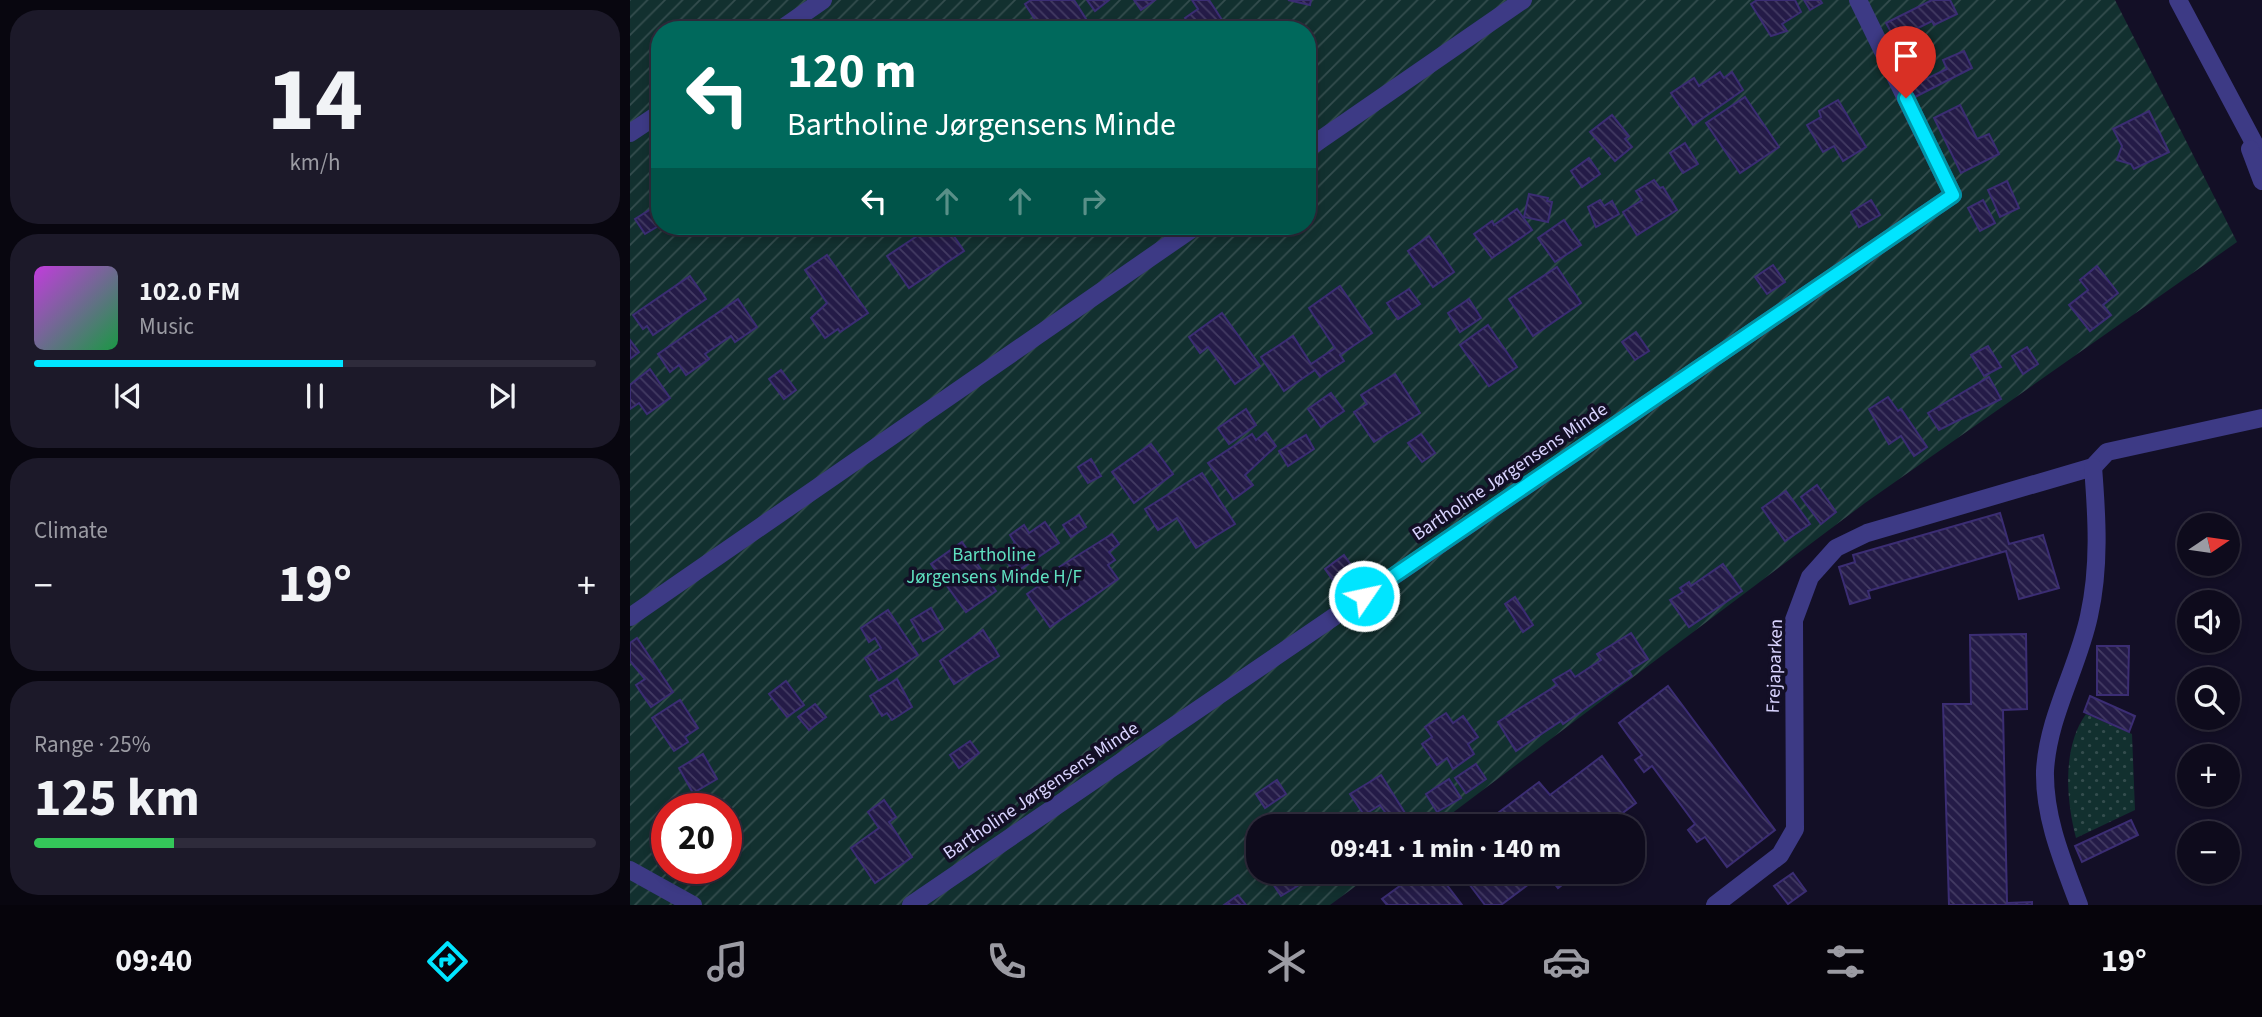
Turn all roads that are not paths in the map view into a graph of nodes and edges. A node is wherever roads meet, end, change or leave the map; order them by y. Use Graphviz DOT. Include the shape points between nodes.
graph roads {
  1 [pos="823,0"];
  2 [pos="1523,0"];
  3 [pos="1858,0"];
  4 [pos="2178,0"];
  5 [pos="793,21"];
  6 [pos="651,119"];
  7 [pos="2241,122"];
  8 [pos="630,133"];
  9 [pos="1316,143"];
  10 [pos="2262,158"];
  11 [pos="2262,181"];
  12 [pos="1183,235"];
  13 [pos="2262,418"];
  14 [pos="2093,467"];
  15 [pos="630,617"];
  16 [pos="630,870"];
  17 [pos="693,905"];
  18 [pos="911,905"];
  19 [pos="1715,905"];
  20 [pos="2079,905"];
  1 -- 5 [label="street"];
  2 -- 9 [label="street"];
  3 -- 18 [label="street, Bartholine Jørgensens Minde" via="1953,195"];
  4 -- 7 [label="street"];
  6 -- 8 [label="street"];
  7 -- 10 [label="street"];
  7 -- 11 [label="street"];
  12 -- 15 [label="street"];
  13 -- 14 [label="street, Frejaparken" via="2107,452"];
  14 -- 19 [label="street, Frejaparken" via="1867,533 1836,548 1810,577 1794,620 1795,829 1780,855"];
  14 -- 20 [label="street" via="2098,533 2089,617 2060,696 2045,771 2053,838"];
  16 -- 17 [label="street"];
}
